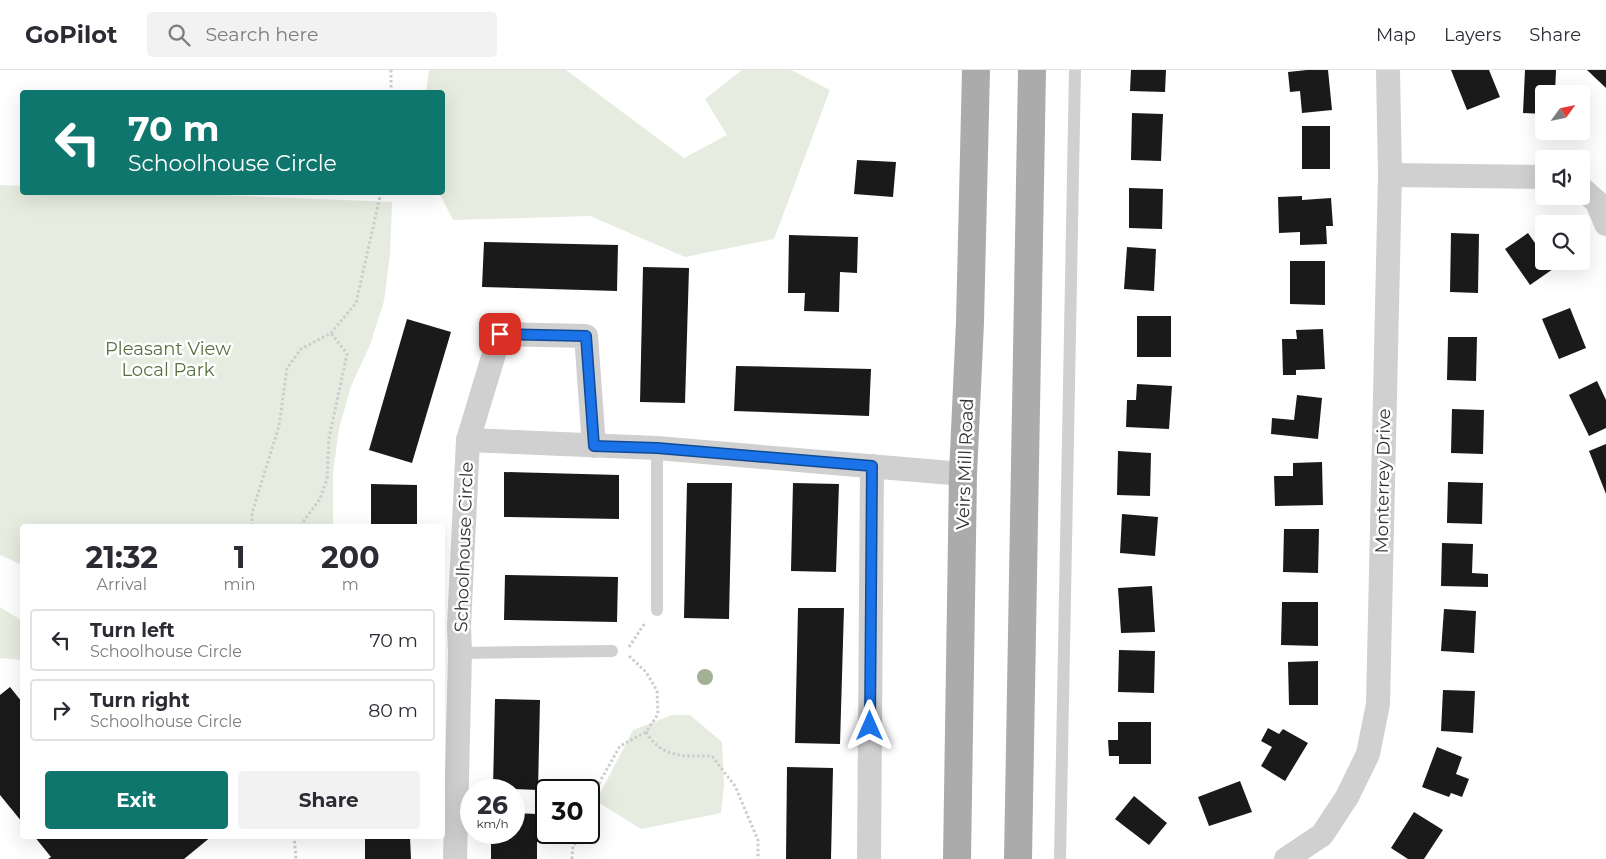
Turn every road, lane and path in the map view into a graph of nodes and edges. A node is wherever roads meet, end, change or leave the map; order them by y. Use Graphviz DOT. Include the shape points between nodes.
graph roads {
  1 [pos="391,70"];
  2 [pos="976,70"];
  3 [pos="1032,70"];
  4 [pos="1075,70"];
  5 [pos="1388,70"];
  6 [pos="391,90"];
  7 [pos="1390,175"];
  8 [pos="1535,176"];
  9 [pos="1595,194"];
  10 [pos="380,195"];
  11 [pos="1606,224"];
  12 [pos="331,333"];
  13 [pos="468,440"];
  14 [pos="594,446"];
  15 [pos="657,448"];
  16 [pos="872,466"];
  17 [pos="963,474"];
  18 [pos="252,524"];
  19 [pos="301,524"];
  20 [pos="657,610"];
  21 [pos="612,651"];
  22 [pos="460,653"];
  23 [pos="646,732"];
  24 [pos="600,781"];
  25 [pos="294,839"];
  26 [pos="574,844"];
  27 [pos="296,859"];
  28 [pos="455,859"];
  29 [pos="572,859"];
  30 [pos="758,859"];
  31 [pos="869,859"];
  32 [pos="957,859"];
  33 [pos="1018,859"];
  34 [pos="1060,859"];
  35 [pos="1286,859"];
  1 -- 6 [label="path"];
  2 -- 17 [label="main road, Veirs Mill Road"];
  3 -- 33 [label="main road"];
  4 -- 34 [label="lane"];
  5 -- 7 [label="street, Monterrey Drive"];
  7 -- 8 [label="street"];
  7 -- 35 [label="street, Monterrey Drive" via="1378,704 1368,754 1347,797 1322,835"];
  9 -- 11 [label="street"];
  10 -- 12 [label="path" via="356,303"];
  12 -- 18 [label="path" via="301,350 287,368 279,426 252,513"];
  12 -- 19 [label="path" via="346,354 329,438 327,479 320,499"];
  13 -- 14 [label="street, Schoolhouse Circle"];
  13 -- 14 [label="street, Schoolhouse Circle" via="500,334 586,336"];
  13 -- 22 [label="street, Schoolhouse Circle"];
  14 -- 15 [label="street, Schoolhouse Circle"];
  15 -- 16 [label="street, Schoolhouse Circle"];
  15 -- 20 [label="lane"];
  16 -- 17 [label="street, Schoolhouse Circle"];
  16 -- 31 [label="street"];
  17 -- 32 [label="main road, Veirs Mill Road"];
  20 -- 23 [label="path" via="639,630 626,653 646,672 657,691 658,714"];
  21 -- 22 [label="lane, Schoolhouse Circle"];
  22 -- 28 [label="street, Schoolhouse Circle"];
  23 -- 24 [label="path" via="620,746"];
  23 -- 30 [label="path" via="653,744 678,756 712,756 735,786 758,840"];
  25 -- 27 [label="path"];
  26 -- 29 [label="path"];
}
